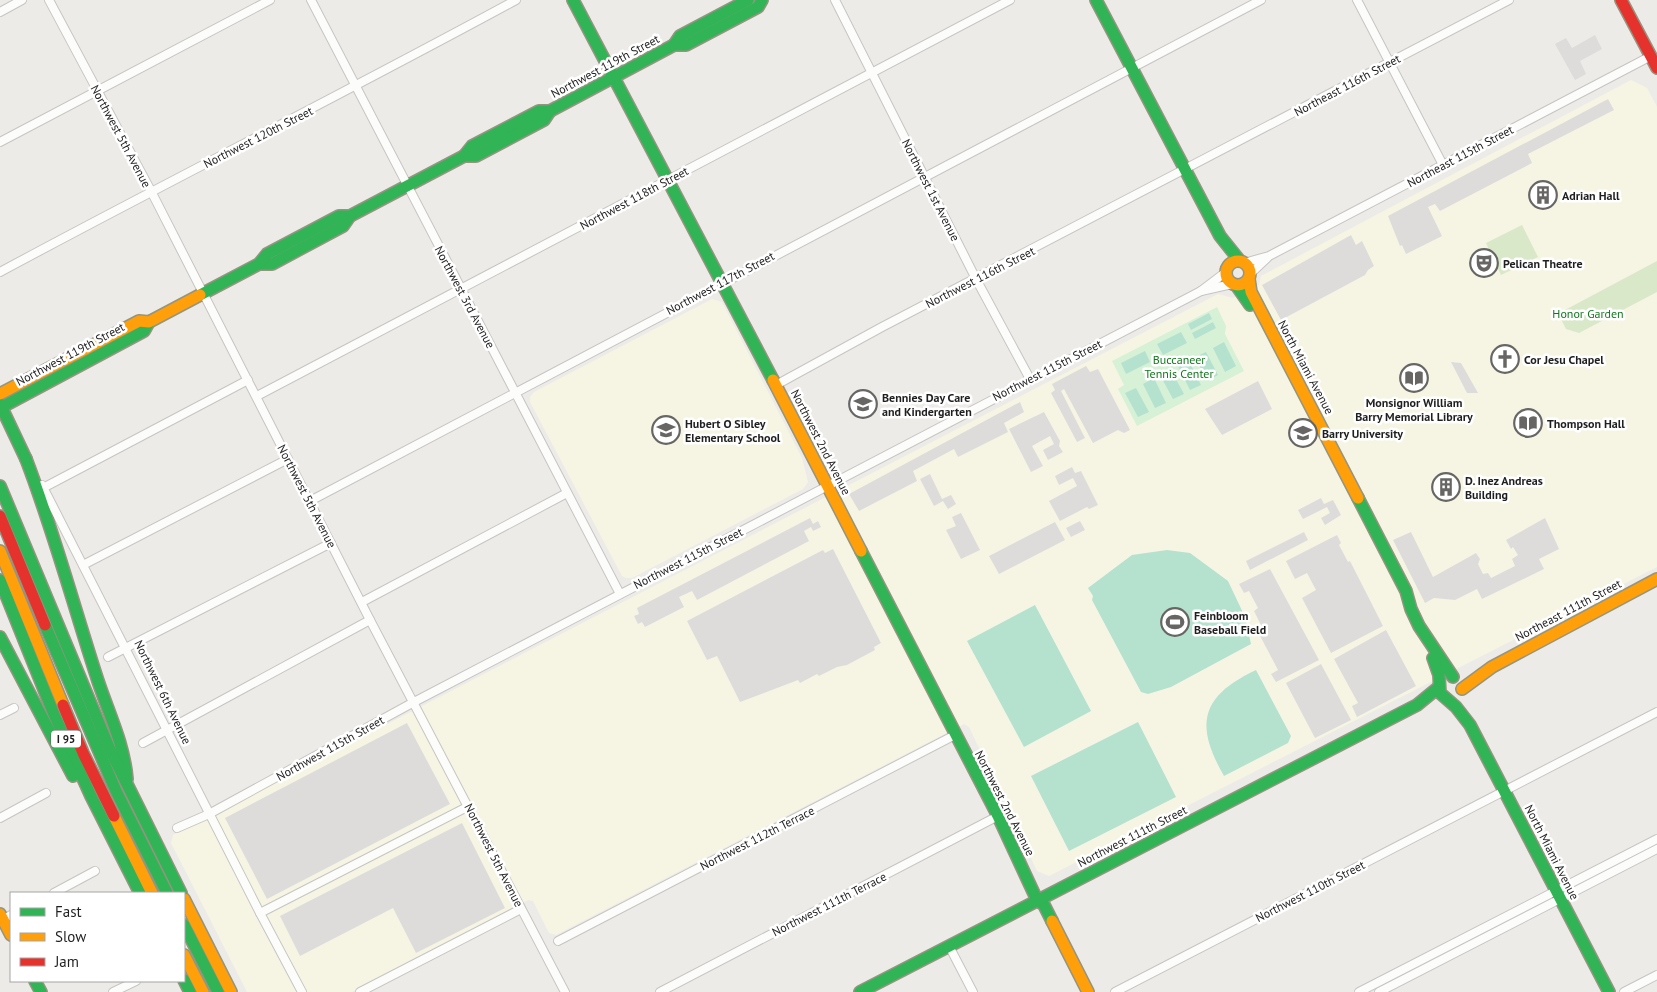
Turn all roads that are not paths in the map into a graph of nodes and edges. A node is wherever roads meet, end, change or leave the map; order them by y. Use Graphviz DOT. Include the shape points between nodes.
graph roads {
  1 [pos="22,0"];
  2 [pos="49,0"];
  3 [pos="270,0"];
  4 [pos="311,0"];
  5 [pos="516,0"];
  6 [pos="573,0"];
  7 [pos="748,0"];
  8 [pos="762,0"];
  9 [pos="835,0"];
  10 [pos="1010,0"];
  11 [pos="1096,0"];
  12 [pos="1260,0"];
  13 [pos="1357,0"];
  14 [pos="1509,0"];
  15 [pos="1621,0"];
  16 [pos="0,12"];
  17 [pos="674,45"];
  18 [pos="1651,56"];
  19 [pos="1389,63"];
  20 [pos="1132,67"];
  21 [pos="1657,68"];
  22 [pos="873,73"];
  23 [pos="615,77"];
  24 [pos="357,86"];
  25 [pos="97,91"];
  26 [pos="0,142"];
  27 [pos="1443,165"];
  28 [pos="1184,169"];
  29 [pos="925,177"];
  30 [pos="669,179"];
  31 [pos="408,186"];
  32 [pos="151,191"];
  33 [pos="1220,236"];
  34 [pos="1269,256"];
  35 [pos="1242,262"];
  36 [pos="1226,270"];
  37 [pos="0,272"];
  38 [pos="1249,276"];
  39 [pos="976,279"];
  40 [pos="723,282"];
  41 [pos="1234,285"];
  42 [pos="461,290"];
  43 [pos="1201,291"];
  44 [pos="202,294"];
  45 [pos="149,322"];
  46 [pos="1030,379"];
  47 [pos="248,380"];
  48 [pos="776,384"];
  49 [pos="515,391"];
  50 [pos="0,394"];
  51 [pos="257,396"];
  52 [pos="1302,397"];
  53 [pos="1,406"];
  54 [pos="26,459"];
  55 [pos="288,459"];
  56 [pos="0,486"];
  57 [pos="827,486"];
  58 [pos="43,488"];
  59 [pos="567,494"];
  60 [pos="310,501"];
  61 [pos="0,516"];
  62 [pos="331,543"];
  63 [pos="0,551"];
  64 [pos="84,565"];
  65 [pos="1657,579"];
  66 [pos="0,580"];
  67 [pos="620,594"];
  68 [pos="362,602"];
  69 [pos="370,620"];
  70 [pos="0,637"];
  71 [pos="126,647"];
  72 [pos="1432,650"];
  73 [pos="108,657"];
  74 [pos="1439,685"];
  75 [pos="1458,685"];
  76 [pos="1448,700"];
  77 [pos="414,702"];
  78 [pos="1418,705"];
  79 [pos="14,708"];
  80 [pos="1657,712"];
  81 [pos="0,715"];
  82 [pos="1470,725"];
  83 [pos="167,730"];
  84 [pos="955,735"];
  85 [pos="143,743"];
  86 [pos="127,785"];
  87 [pos="1505,791"];
  88 [pos="46,793"];
  89 [pos="469,806"];
  90 [pos="209,814"];
  91 [pos="998,816"];
  92 [pos="0,818"];
  93 [pos="177,828"];
  94 [pos="1657,838"];
  95 [pos="1640,847"];
  96 [pos="1657,849"];
  97 [pos="1644,856"];
  98 [pos="95,871"];
  99 [pos="56,892"];
  100 [pos="139,892"];
  101 [pos="139,892"];
  102 [pos="152,892"];
  103 [pos="166,892"];
  104 [pos="180,892"];
  105 [pos="1559,894"];
  106 [pos="1038,900"];
  107 [pos="185,901"];
  108 [pos="521,909"];
  109 [pos="260,914"];
  110 [pos="4,917"];
  111 [pos="1487,926"];
  112 [pos="185,927"];
  113 [pos="10,932"];
  114 [pos="1492,934"];
  115 [pos="558,940"];
  116 [pos="949,946"];
  117 [pos="185,957"];
  118 [pos="1420,961"];
  119 [pos="1424,969"];
  120 [pos="1657,975"];
  121 [pos="134,982"];
  122 [pos="113,992"];
  123 [pos="202,992"];
  124 [pos="218,992"];
  125 [pos="231,992"];
  126 [pos="302,992"];
  127 [pos="360,992"];
  128 [pos="565,992"];
  129 [pos="660,992"];
  130 [pos="860,992"];
  131 [pos="973,992"];
  132 [pos="1079,992"];
  133 [pos="1088,992"];
  134 [pos="1115,992"];
  135 [pos="1359,992"];
  136 [pos="1379,992"];
  137 [pos="1609,992"];
  138 [pos="1624,992"];
  1 -- 16 [label="street"];
  2 -- 25 [label="street, Northwest 5th Avenue"];
  3 -- 25 [label="street"];
  4 -- 24 [label="street, Northwest 3rd Avenue"];
  5 -- 24 [label="street, Northwest 120th Street"];
  6 -- 23 [label="main road, Northwest 2nd Avenue"];
  7 -- 17 [label="main road, Northwest 119th Street" via="680,36"];
  8 -- 17 [label="main road, Northwest 119th Street" via="758,7 686,45"];
  9 -- 22 [label="street, Northwest 1st Avenue"];
  10 -- 22 [label="street, Northwest 118th Street"];
  11 -- 20 [label="main road"];
  12 -- 20 [label="street, Northwest 117th Street"];
  13 -- 19 [label="street"];
  14 -- 19 [label="street, Northeast 116th Street"];
  15 -- 18 [label="main road"];
  17 -- 23 [label="main road, Northwest 119th Street"];
  18 -- 21 [label="main road"];
  18 -- 27 [label="street, Northeast 115th Street"];
  19 -- 27 [label="street"];
  19 -- 28 [label="street, Northeast 116th Street"];
  20 -- 28 [label="main road"];
  20 -- 29 [label="street, Northwest 117th Street"];
  22 -- 29 [label="street, Northwest 1st Avenue"];
  22 -- 30 [label="street, Northwest 118th Street"];
  23 -- 30 [label="main road, Northwest 2nd Avenue"];
  23 -- 31 [label="main road, Northwest 119th Street" via="472,146 464,156"];
  24 -- 31 [label="street, Northwest 3rd Avenue"];
  24 -- 32 [label="street, Northwest 120th Street"];
  25 -- 26 [label="street"];
  25 -- 32 [label="street, Northwest 5th Avenue"];
  27 -- 34 [label="street, Northeast 115th Street"];
  28 -- 33 [label="main road"];
  28 -- 39 [label="street, Northwest 116th Street"];
  29 -- 39 [label="street, Northwest 1st Avenue"];
  29 -- 40 [label="street, Northwest 117th Street"];
  30 -- 40 [label="main road, Northwest 2nd Avenue"];
  30 -- 42 [label="street, Northwest 118th Street"];
  31 -- 42 [label="street, Northwest 3rd Avenue"];
  31 -- 44 [label="main road, Northwest 119th Street" via="350,216 343,226 272,264 259,264"];
  32 -- 37 [label="street, Northwest 120th Street"];
  32 -- 44 [label="street, Northwest 5th Avenue"];
  33 -- 35 [label="main road"];
  33 -- 36 [label="main road"];
  34 -- 35 [label="street, Northeast 115th Street"];
  34 -- 38 [label="street, Northeast 115th Street"];
  35 -- 36 [label="main road" via="1231,263"];
  35 -- 38 [label="main road" via="1248,268"];
  36 -- 41 [label="main road" via="1228,280"];
  36 -- 43 [label="street"];
  38 -- 41 [label="main road" via="1244,283"];
  38 -- 52 [label="main road, North Miami Avenue" via="1251,292"];
  39 -- 46 [label="street, Northwest 1st Avenue"];
  39 -- 48 [label="street, Northwest 116th Street"];
  40 -- 48 [label="main road, Northwest 2nd Avenue"];
  40 -- 49 [label="street, Northwest 117th Street"];
  41 -- 43 [label="street"];
  41 -- 52 [label="main road, North Miami Avenue" via="1245,295"];
  42 -- 49 [label="street, Northwest 3rd Avenue"];
  42 -- 51 [label="street, Northwest 118th Street"];
  43 -- 46 [label="street, Northwest 115th Street"];
  44 -- 45 [label="main road, Northwest 119th Street"];
  44 -- 47 [label="street, Northwest 5th Avenue"];
  45 -- 50 [label="main road, Northwest 119th Street" via="139,322"];
  45 -- 53 [label="main road, Northwest 119th Street" via="144,331"];
  46 -- 57 [label="street, Northwest 115th Street"];
  47 -- 51 [label="street, Northwest 5th Avenue"];
  47 -- 58 [label="street"];
  48 -- 57 [label="main road, Northwest 2nd Avenue"];
  49 -- 59 [label="street, Northwest 3rd Avenue"];
  49 -- 60 [label="street, Northwest 117th Street"];
  51 -- 55 [label="street, Northwest 5th Avenue"];
  52 -- 72 [label="main road, North Miami Avenue" via="1361,513 1406,591 1407,602"];
  53 -- 54 [label="main road, Northwest 6th Avenue"];
  54 -- 58 [label="street, Northwest 6th Avenue"];
  54 -- 86 [label="main road" via="45,506 126,760"];
  55 -- 60 [label="street, Northwest 5th Avenue"];
  55 -- 64 [label="street"];
  56 -- 86 [label="main road"];
  57 -- 67 [label="street, Northwest 115th Street"];
  57 -- 84 [label="main road, Northwest 2nd Avenue"];
  58 -- 64 [label="street, Northwest 6th Avenue"];
  59 -- 67 [label="street, Northwest 3rd Avenue"];
  59 -- 68 [label="street"];
  60 -- 62 [label="street, Northwest 5th Avenue"];
  61 -- 103 [label="main road" via="77,703"];
  62 -- 68 [label="street, Northwest 5th Avenue"];
  62 -- 71 [label="street"];
  63 -- 102 [label="main road" via="83,754"];
  64 -- 71 [label="street, Northwest 6th Avenue"];
  65 -- 75 [label="main road, Northeast 111th Street"];
  66 -- 100 [label="main road, I 95" via="57,720"];
  67 -- 77 [label="street, Northwest 115th Street"];
  68 -- 69 [label="street, Northwest 5th Avenue"];
  69 -- 77 [label="street, Northwest 5th Avenue"];
  69 -- 83 [label="street"];
  70 -- 101 [label="main road" via="68,767"];
  71 -- 73 [label="street"];
  71 -- 83 [label="street, Northwest 6th Avenue"];
  72 -- 74 [label="main road, North Miami Avenue"];
  72 -- 75 [label="main road, North Miami Avenue"];
  74 -- 75 [label="main road" via="1444,679"];
  74 -- 76 [label="main road" via="1441,696"];
  74 -- 78 [label="main road, Northwest 111th Street"];
  75 -- 76 [label="main road" via="1456,699"];
  75 -- 82 [label="main road, North Miami Avenue"];
  76 -- 78 [label="main road, Northwest 111th Street"];
  76 -- 82 [label="main road, North Miami Avenue"];
  77 -- 89 [label="street, Northwest 5th Avenue"];
  77 -- 90 [label="street, Northwest 115th Street"];
  78 -- 106 [label="main road, Northwest 111th Street"];
  79 -- 81 [label="street"];
  80 -- 87 [label="street, Northwest 110th Street"];
  82 -- 87 [label="main road, North Miami Avenue"];
  83 -- 85 [label="street"];
  83 -- 90 [label="street, Northwest 6th Avenue"];
  84 -- 91 [label="main road, Northwest 2nd Avenue"];
  84 -- 115 [label="street, Northwest 112th Terrace"];
  86 -- 104 [label="main road"];
  87 -- 105 [label="main road, North Miami Avenue"];
  87 -- 134 [label="street, Northwest 110th Street"];
  88 -- 92 [label="street"];
  89 -- 108 [label="street, Northwest 5th Avenue"];
  89 -- 109 [label="street"];
  90 -- 93 [label="street, Northwest 115th Street"];
  90 -- 109 [label="street, Northwest 6th Avenue"];
  91 -- 106 [label="main road, Northwest 2nd Avenue"];
  91 -- 129 [label="street, Northwest 111th Terrace"];
  94 -- 95 [label="street"];
  95 -- 97 [label="street"];
  95 -- 105 [label="street"];
  96 -- 97 [label="street"];
  97 -- 105 [label="street"];
  98 -- 99 [label="street"];
  105 -- 111 [label="street"];
  105 -- 114 [label="street"];
  105 -- 137 [label="main road, North Miami Avenue"];
  106 -- 116 [label="main road, Northwest 111th Street"];
  106 -- 132 [label="main road, Northwest 2nd Avenue" via="1037,908"];
  106 -- 133 [label="main road, Northwest 2nd Avenue"];
  107 -- 125 [label="main road"];
  108 -- 127 [label="street"];
  108 -- 128 [label="street, Northwest 5th Avenue"];
  109 -- 126 [label="street, Northwest 6th Avenue"];
  110 -- 113 [label="main road"];
  111 -- 114 [label="street"];
  111 -- 118 [label="street"];
  112 -- 124 [label="main road"];
  114 -- 119 [label="street"];
  116 -- 130 [label="main road, Northwest 111th Street"];
  116 -- 131 [label="street"];
  117 -- 123 [label="main road"];
  118 -- 119 [label="street"];
  118 -- 135 [label="street"];
  119 -- 136 [label="street"];
  120 -- 138 [label="street"];
  121 -- 122 [label="street"];
}
